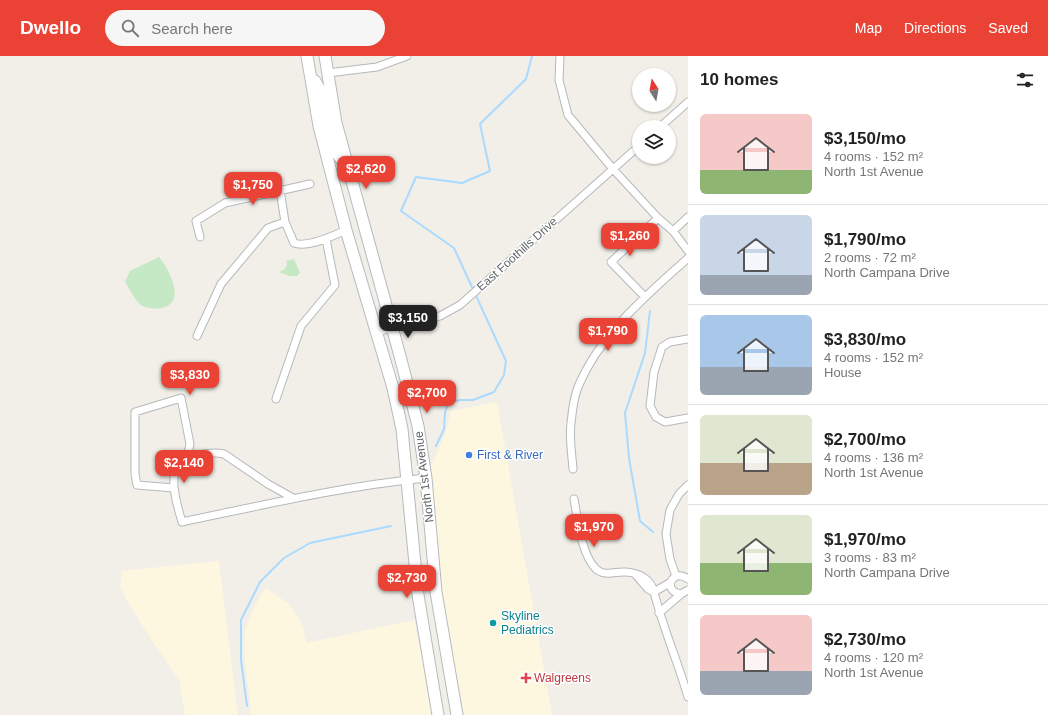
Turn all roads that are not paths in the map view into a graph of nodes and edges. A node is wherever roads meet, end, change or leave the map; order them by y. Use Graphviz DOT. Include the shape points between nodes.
graph roads {
  1 [pos="307,56"];
  2 [pos="325,56"];
  3 [pos="407,56"];
  4 [pos="560,56"];
  5 [pos="328,73"];
  6 [pos="311,76"];
  7 [pos="688,102"];
  8 [pos="668,120"];
  9 [pos="632,152"];
  10 [pos="348,168"];
  11 [pos="613,169"];
  12 [pos="310,184"];
  13 [pos="280,190"];
  14 [pos="688,217"];
  15 [pos="658,218"];
  16 [pos="285,222"];
  17 [pos="346,230"];
  18 [pos="674,230"];
  19 [pos="200,237"];
  20 [pos="326,239"];
  21 [pos="688,251"];
  22 [pos="688,258"];
  23 [pos="645,297"];
  24 [pos="392,328"];
  25 [pos="377,332"];
  26 [pos="197,336"];
  27 [pos="688,339"];
  28 [pos="276,399"];
  29 [pos="688,418"];
  30 [pos="187,457"];
  31 [pos="573,469"];
  32 [pos="426,478"];
  33 [pos="408,480"];
  34 [pos="688,484"];
  35 [pos="174,488"];
  36 [pos="293,498"];
  37 [pos="574,499"];
  38 [pos="676,576"];
  39 [pos="688,579"];
  40 [pos="671,582"];
  41 [pos="688,590"];
  42 [pos="654,592"];
  43 [pos="681,594"];
  44 [pos="659,613"];
  45 [pos="688,697"];
  46 [pos="438,715"];
  47 [pos="457,715"];
  1 -- 6 [label="main road, North 1st Avenue"];
  2 -- 5 [label="main road, North 1st Avenue"];
  3 -- 5 [label="street" via="377,66"];
  4 -- 11 [label="street" via="559,80 568,115"];
  5 -- 10 [label="main road, North 1st Avenue" via="336,123"];
  6 -- 10 [label="main road" via="324,97 332,147"];
  6 -- 17 [label="main road, North 1st Avenue" via="319,126"];
  7 -- 8 [label="street"];
  9 -- 11 [label="street, East Foothills Drive"];
  10 -- 24 [label="main road, North 1st Avenue"];
  11 -- 15 [label="street"];
  11 -- 24 [label="street, East Foothills Drive" via="460,305 440,316"];
  12 -- 13 [label="street"];
  13 -- 16 [label="street"];
  13 -- 19 [label="street" via="225,203 196,221"];
  14 -- 18 [label="street"];
  15 -- 18 [label="street"];
  15 -- 23 [label="street" via="611,262"];
  16 -- 20 [label="street" via="294,243 299,245"];
  16 -- 26 [label="street" via="268,228 222,284"];
  17 -- 20 [label="street"];
  17 -- 25 [label="main road, North 1st Avenue"];
  18 -- 21 [label="street"];
  20 -- 28 [label="street" via="336,285 301,326"];
  22 -- 23 [label="street"];
  23 -- 31 [label="street" via="596,352 577,389 571,425"];
  24 -- 25 [label="street, East Foothills Drive"];
  24 -- 32 [label="main road, North 1st Avenue" via="418,426"];
  25 -- 33 [label="main road, North 1st Avenue" via="402,430"];
  27 -- 29 [label="street" via="670,342 662,348 654,372 650,406 656,417 666,422"];
  30 -- 35 [label="street" via="177,465"];
  30 -- 35 [label="street" via="190,444 181,398 135,412 135,474 138,485"];
  30 -- 36 [label="street" via="215,452 224,454"];
  32 -- 33 [label="street"];
  32 -- 47 [label="main road, North 1st Avenue" via="436,592"];
  33 -- 36 [label="street" via="382,482"];
  33 -- 46 [label="main road, North 1st Avenue" via="418,595"];
  34 -- 38 [label="street" via="670,510 666,534"];
  35 -- 36 [label="street" via="174,497 182,522"];
  37 -- 42 [label="street" via="585,550 597,569 604,573 627,572 636,575"];
  38 -- 39 [label="street" via="681,575"];
  38 -- 40 [label="street"];
  40 -- 42 [label="street"];
  40 -- 43 [label="street" via="674,592"];
  41 -- 43 [label="street"];
  42 -- 44 [label="street"];
  43 -- 44 [label="street"];
  44 -- 45 [label="street"];
}
